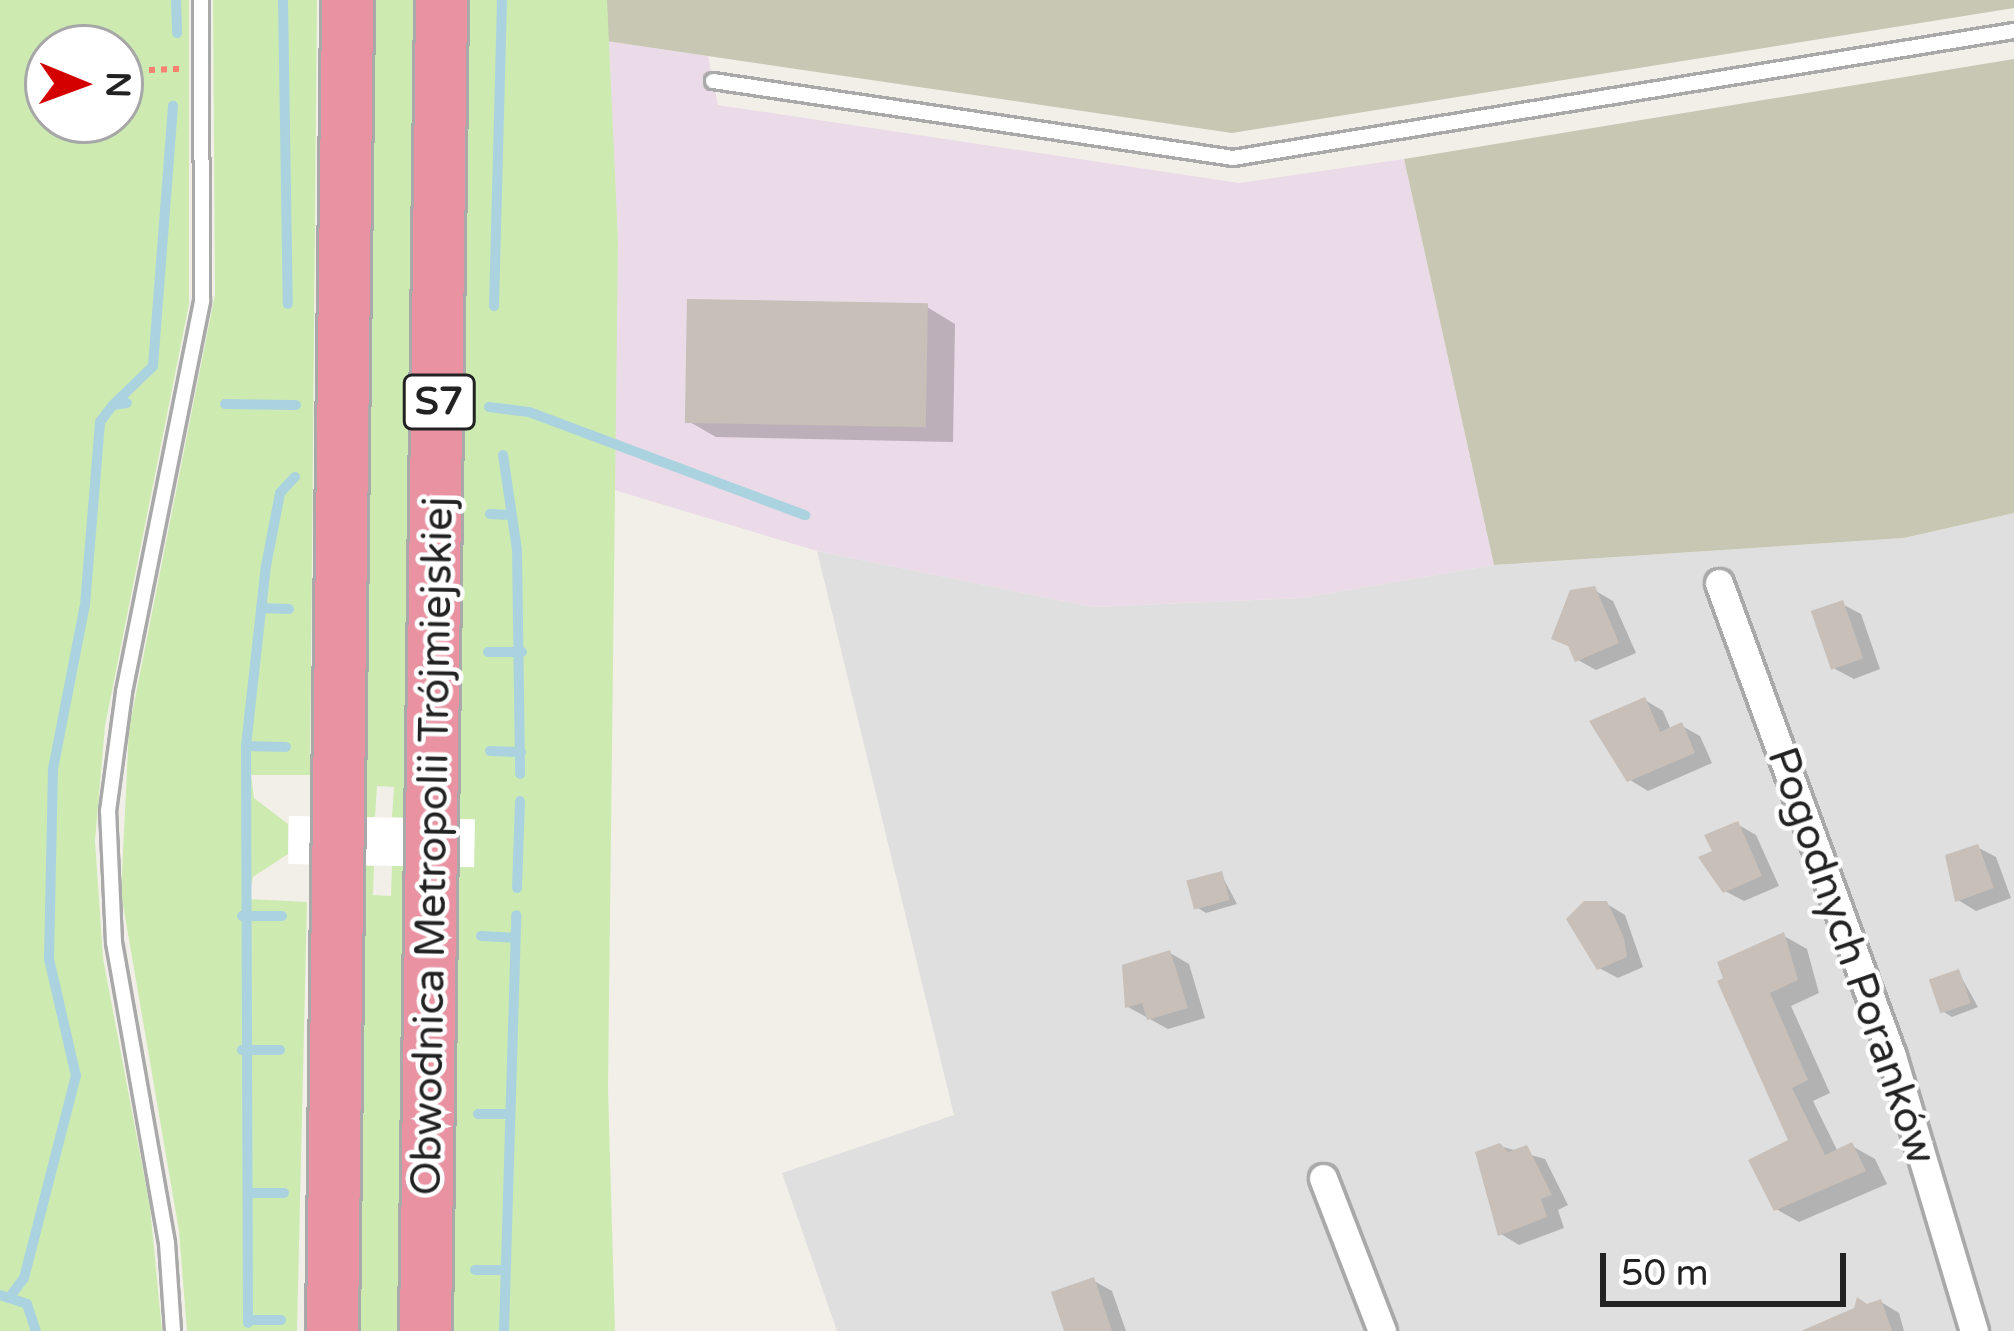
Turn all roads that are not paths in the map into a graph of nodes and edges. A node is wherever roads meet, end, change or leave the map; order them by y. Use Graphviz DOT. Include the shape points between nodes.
graph roads {
  1 [pos="201,0"];
  2 [pos="347,0"];
  3 [pos="441,0"];
  4 [pos="2014,31"];
  5 [pos="713,81"];
  6 [pos="1720,583"];
  7 [pos="1323,1178"];
  8 [pos="173,1331"];
  9 [pos="332,1331"];
  10 [pos="424,1331"];
  11 [pos="1382,1331"];
  12 [pos="1974,1331"];
  1 -- 8 [label="lane" via="202,301 108,811 114,942 167,1243"];
  2 -- 9 [label="highway, S7"];
  3 -- 10 [label="highway, Obwodnica Metropolii Trójmiejskiej / S7"];
  4 -- 5 [label="lane" via="1233,158"];
  6 -- 12 [label="street, Pogodnych Poranków" via="1892,1056"];
  7 -- 11 [label="street"];
}
